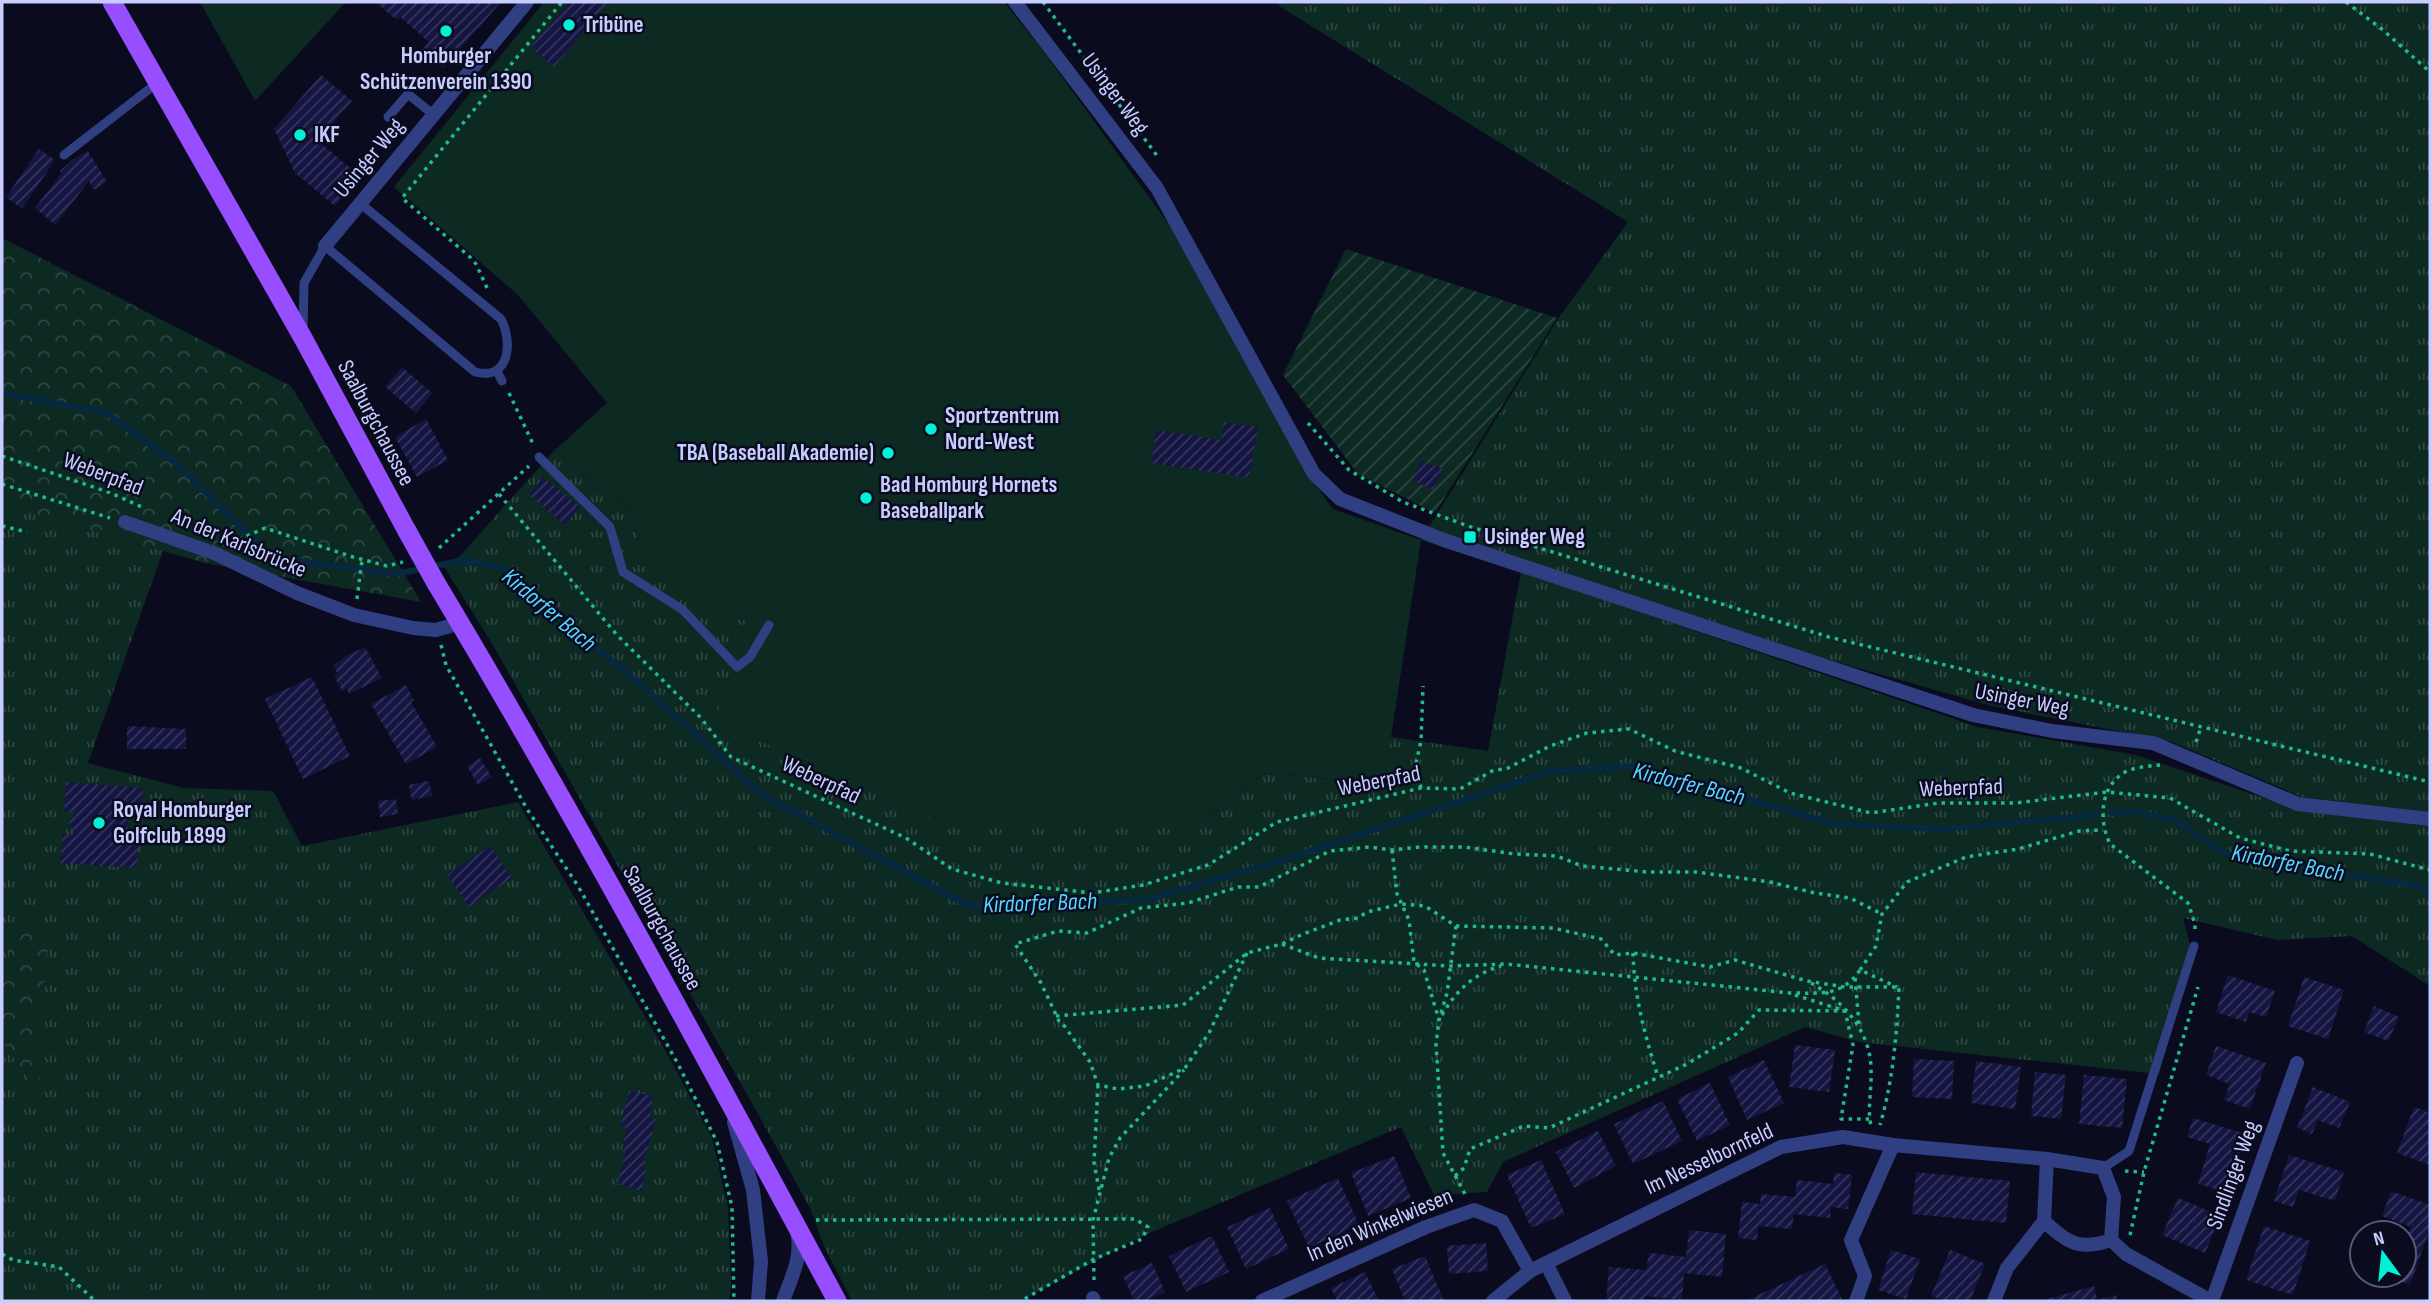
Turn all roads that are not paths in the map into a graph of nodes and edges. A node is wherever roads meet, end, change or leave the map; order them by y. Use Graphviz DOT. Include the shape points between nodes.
graph roads {
  1 [pos="113,2"];
  2 [pos="527,2"];
  3 [pos="1016,2"];
  4 [pos="157,83"];
  5 [pos="434,115"];
  6 [pos="388,117"];
  7 [pos="64,155"];
  8 [pos="362,204"];
  9 [pos="325,246"];
  10 [pos="303,338"];
  11 [pos="497,371"];
  12 [pos="502,381"];
  13 [pos="539,457"];
  14 [pos="125,522"];
  15 [pos="460,623"];
  16 [pos="769,625"];
  17 [pos="2430,819"];
  18 [pos="2194,946"];
  19 [pos="2297,1063"];
  20 [pos="725,1090"];
  21 [pos="1893,1144"];
  22 [pos="2047,1159"];
  23 [pos="2103,1168"];
  24 [pos="793,1220"];
  25 [pos="2044,1222"];
  26 [pos="2111,1240"];
  27 [pos="1546,1263"];
  28 [pos="1530,1271"];
  29 [pos="758,1301"];
  30 [pos="783,1301"];
  31 [pos="836,1301"];
  32 [pos="1262,1301"];
  33 [pos="1493,1301"];
  34 [pos="1565,1301"];
  35 [pos="1856,1301"];
  36 [pos="1994,1301"];
  37 [pos="2211,1301"];
  1 -- 4 [label="main road, Saalburgchaussee"];
  2 -- 5 [label="street, Usinger Weg"];
  3 -- 17 [label="street, Usinger Weg" via="1157,188 1314,474 1340,499 1444,540 1973,715 2052,731 2153,743 2298,804"];
  4 -- 7 [label="lane"];
  4 -- 10 [label="main road, Saalburgchaussee"];
  5 -- 6 [label="lane" via="408,94"];
  5 -- 8 [label="street, Usinger Weg"];
  8 -- 9 [label="street, Usinger Weg"];
  8 -- 11 [label="lane" via="501,319 509,342"];
  9 -- 10 [label="lane" via="303,283"];
  9 -- 11 [label="lane" via="475,372"];
  10 -- 15 [label="main road, Saalburgchaussee, bridge"];
  11 -- 12 [label="lane"];
  13 -- 16 [label="lane" via="610,527 623,572 683,610 737,667 750,657"];
  14 -- 15 [label="street, An der Karlsbrücke" via="214,553 354,615 413,628"];
  15 -- 20 [label="main road, Saalburgchaussee"];
  18 -- 23 [label="lane" via="2129,1151"];
  19 -- 37 [label="street, Sindlinger Weg"];
  20 -- 24 [label="main road, Saalburgchaussee"];
  20 -- 29 [label="street" via="753,1189 761,1261"];
  21 -- 22 [label="street, Im Nesselbornfeld"];
  21 -- 27 [label="street, Im Nesselbornfeld" via="1843,1137 1781,1147"];
  21 -- 35 [label="street" via="1851,1240 1865,1276"];
  22 -- 23 [label="street, Im Nesselbornfeld"];
  22 -- 25 [label="street"];
  23 -- 26 [label="street" via="2115,1197"];
  24 -- 30 [label="street" via="800,1246"];
  24 -- 31 [label="main road, Saalburgchaussee"];
  25 -- 26 [label="street" via="2064,1240 2093,1246"];
  25 -- 36 [label="street" via="2007,1268"];
  26 -- 37 [label="street" via="2126,1254"];
  27 -- 28 [label="street, Im Nesselbornfeld"];
  27 -- 34 [label="street"];
  28 -- 32 [label="street, In den Winkelwiesen" via="1502,1221 1474,1210"];
  28 -- 33 [label="street, Im Nesselbornfeld"];
}
